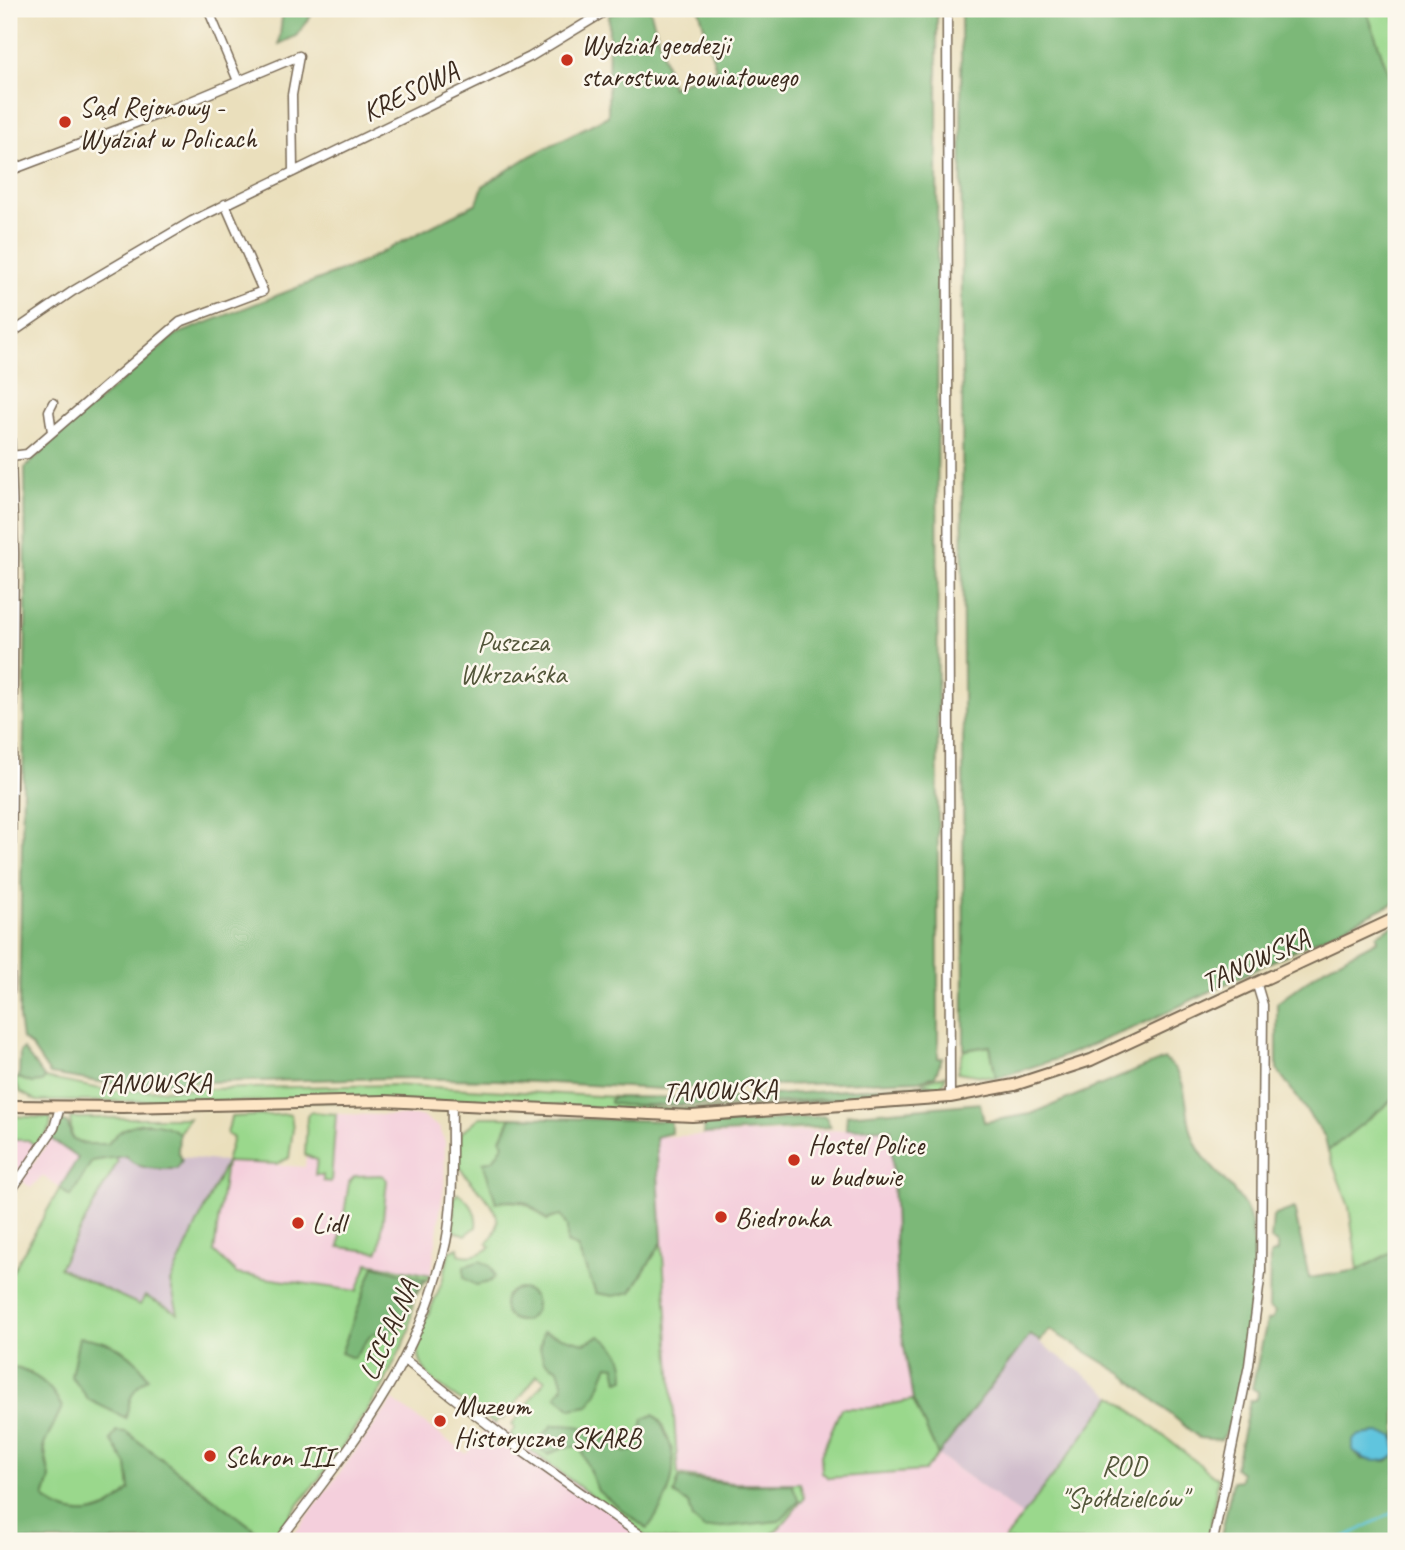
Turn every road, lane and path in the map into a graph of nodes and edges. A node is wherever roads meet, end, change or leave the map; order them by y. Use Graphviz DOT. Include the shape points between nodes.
graph roads {
  1 [pos="208,9"];
  2 [pos="608,9"];
  3 [pos="947,9"];
  4 [pos="238,81"];
  5 [pos="9,171"];
  6 [pos="293,172"];
  7 [pos="225,204"];
  8 [pos="9,335"];
  9 [pos="54,402"];
  10 [pos="9,423"];
  11 [pos="52,432"];
  12 [pos="11,456"];
  13 [pos="1396,918"];
  14 [pos="1257,985"];
  15 [pos="9,991"];
  16 [pos="950,1097"];
  17 [pos="452,1104"];
  18 [pos="9,1106"];
  19 [pos="60,1107"];
  20 [pos="9,1194"];
  21 [pos="405,1360"];
  22 [pos="279,1541"];
  23 [pos="649,1541"];
  24 [pos="1213,1541"];
  1 -- 4 [label="street"];
  2 -- 6 [label="street, KRESOWA" via="530,57"];
  3 -- 16 [label="street"];
  4 -- 5 [label="street"];
  4 -- 6 [label="street" via="299,55 292,95"];
  6 -- 7 [label="street, KRESOWA"];
  7 -- 8 [label="street, KRESOWA" via="126,258"];
  7 -- 11 [label="street" via="263,291 180,323"];
  9 -- 11 [label="street" via="49,411"];
  10 -- 12 [label="street"];
  11 -- 12 [label="street" via="27,454"];
  12 -- 15 [label="street"];
  13 -- 14 [label="main road, TANOWSKA"];
  14 -- 16 [label="main road, TANOWSKA" via="1062,1071"];
  14 -- 24 [label="street" via="1263,1005 1261,1272 1249,1365"];
  16 -- 17 [label="main road, TANOWSKA" via="692,1116"];
  17 -- 19 [label="main road, TANOWSKA" via="358,1101"];
  17 -- 21 [label="street, LICEALNA" via="447,1240"];
  18 -- 19 [label="main road, TANOWSKA"];
  19 -- 20 [label="street" via="54,1128"];
  21 -- 22 [label="street, LICEALNA" via="371,1420"];
  21 -- 23 [label="street"];
}
